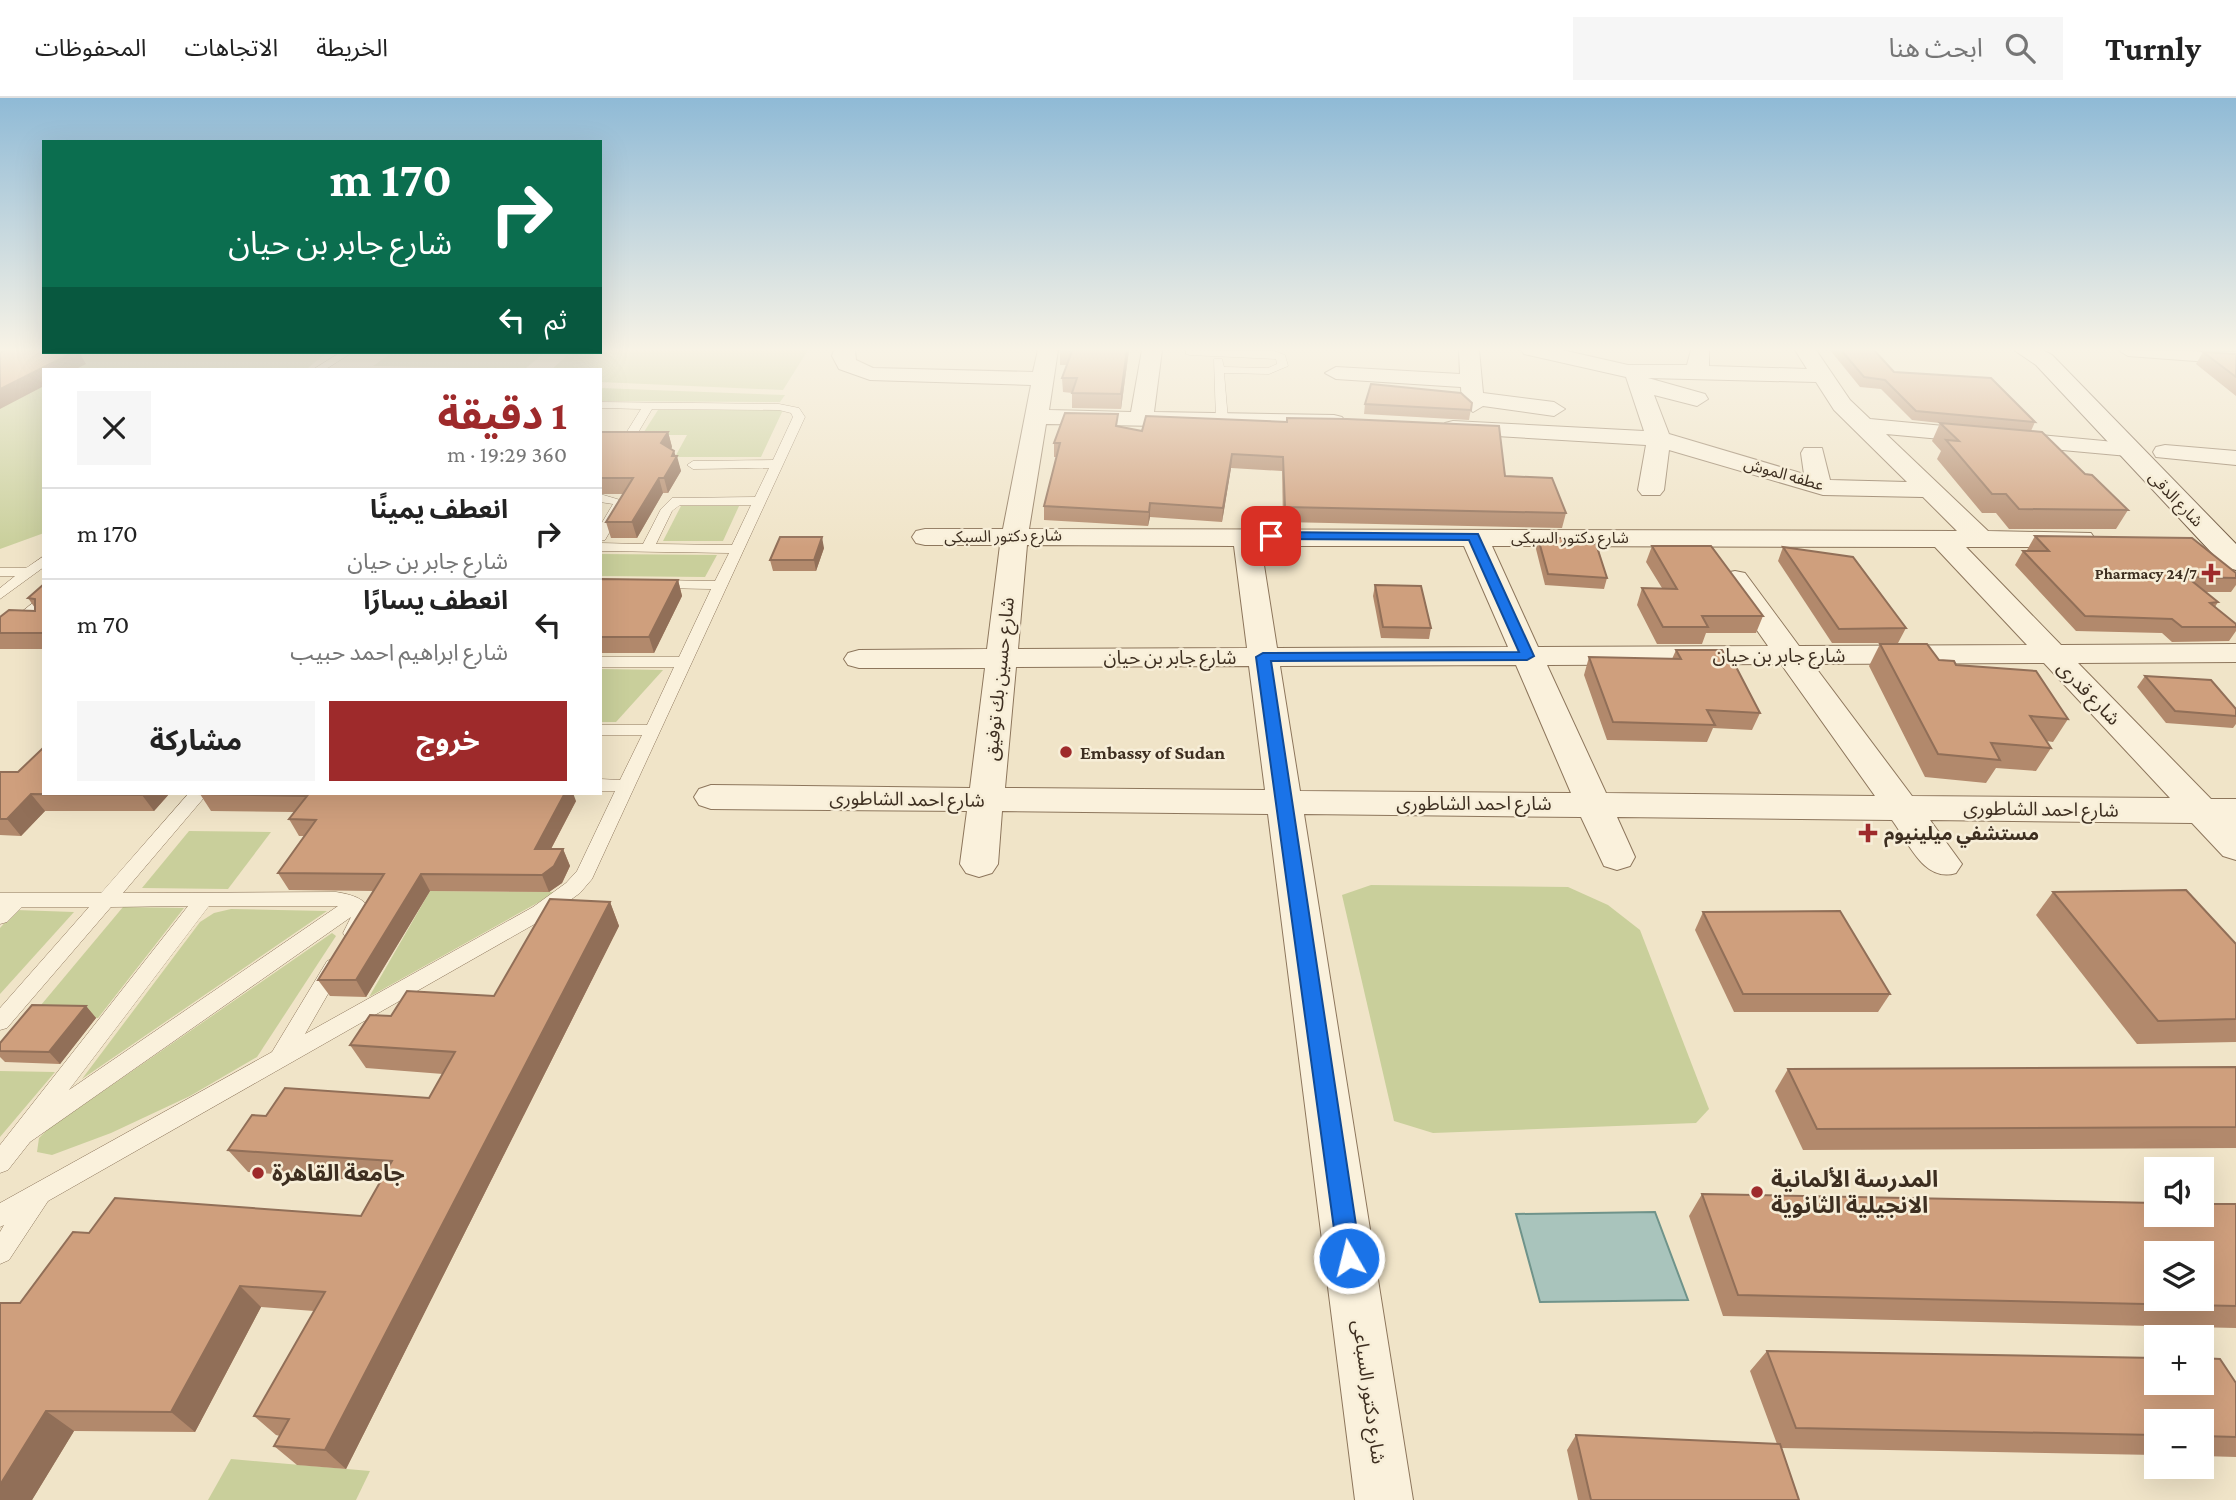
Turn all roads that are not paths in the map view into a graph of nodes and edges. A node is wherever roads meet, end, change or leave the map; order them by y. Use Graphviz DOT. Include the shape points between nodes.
graph roads {
  1 [pos="643,415"];
  2 [pos="798,415"];
  3 [pos="1142,415"];
  4 [pos="1222,415"];
  5 [pos="1325,415"];
  6 [pos="1474,415"];
  7 [pos="1555,415"];
  8 [pos="1650,415"];
  9 [pos="1853,415"];
  10 [pos="2097,415"];
  11 [pos="2118,415"];
  12 [pos="1036,417"];
  13 [pos="1141,419"];
  14 [pos="1222,420"];
  15 [pos="1323,422"];
  16 [pos="1350,423"];
  17 [pos="1861,425"];
  18 [pos="1433,427"];
  19 [pos="1475,429"];
  20 [pos="1559,434"];
  21 [pos="629,438"];
  22 [pos="1659,439"];
  23 [pos="2128,449"];
  24 [pos="2165,452"];
  25 [pos="1813,453"];
  26 [pos="2236,458"];
  27 [pos="777,464"];
  28 [pos="693,465"];
  29 [pos="2191,478"];
  30 [pos="1651,490"];
  31 [pos="1928,490"];
  32 [pos="1834,493"];
  33 [pos="602,498"];
  34 [pos="760,501"];
  35 [pos="602,534"];
  36 [pos="1015,535"];
  37 [pos="1246,536"];
  38 [pos="925,537"];
  39 [pos="1474,537"];
  40 [pos="1704,538"];
  41 [pos="1942,538"];
  42 [pos="1980,538"];
  43 [pos="2104,539"];
  44 [pos="2174,539"];
  45 [pos="2215,539"];
  46 [pos="602,547"];
  47 [pos="647,548"];
  48 [pos="738,549"];
  49 [pos="2236,561"];
  50 [pos="42,562"];
  51 [pos="0,572"];
  52 [pos="28,572"];
  53 [pos="640,583"];
  54 [pos="721,584"];
  55 [pos="0,595"];
  56 [pos="42,600"];
  57 [pos="42,621"];
  58 [pos="2236,653"];
  59 [pos="2053,654"];
  60 [pos="1790,655"];
  61 [pos="1527,656"];
  62 [pos="1263,657"];
  63 [pos="1002,658"];
  64 [pos="859,659"];
  65 [pos="602,662"];
  66 [pos="685,662"];
  67 [pos="602,730"];
  68 [pos="654,730"];
  69 [pos="602,785"];
  70 [pos="628,786"];
  71 [pos="197,795"];
  72 [pos="711,797"];
  73 [pos="985,800"];
  74 [pos="1284,802"];
  75 [pos="1594,804"];
  76 [pos="1902,807"];
  77 [pos="2201,811"];
  78 [pos="2236,811"];
  79 [pos="2236,847"];
  80 [pos="1617,857"];
  81 [pos="979,864"];
  82 [pos="1943,864"];
  83 [pos="204,899"];
  84 [pos="8,900"];
  85 [pos="108,900"];
  86 [pos="355,904"];
  87 [pos="0,917"];
  88 [pos="0,1022"];
  89 [pos="277,1063"];
  90 [pos="22,1135"];
  91 [pos="0,1163"];
  92 [pos="39,1196"];
  93 [pos="0,1216"];
  94 [pos="0,1252"];
  95 [pos="1384,1500"];
  1 -- 21 [label="lane"];
  2 -- 27 [label="lane"];
  3 -- 13 [label="street"];
  4 -- 14 [label="lane"];
  5 -- 15 [label="street"];
  6 -- 19 [label="street"];
  7 -- 20 [label="street"];
  8 -- 22 [label="street"];
  9 -- 17 [label="street"];
  10 -- 23 [label="main road, شارع الدقى"];
  11 -- 24 [label="main road, شارع الدقى"];
  12 -- 13 [label="street"];
  12 -- 36 [label="street, شارع حسين بك توفيق"];
  13 -- 14 [label="street"];
  14 -- 15 [label="street"];
  15 -- 16 [label="street"];
  17 -- 23 [label="street"];
  17 -- 31 [label="street"];
  18 -- 19 [label="street, عطفه الموش"];
  19 -- 20 [label="street, عطفه الموش"];
  20 -- 22 [label="street, عطفه الموش"];
  22 -- 30 [label="street"];
  22 -- 32 [label="street, عطفه الموش" via="1751,462"];
  23 -- 45 [label="main road, شارع الدقى"];
  24 -- 26 [label="street"];
  24 -- 29 [label="main road, شارع الدقى"];
  25 -- 32 [label="street"];
  27 -- 28 [label="lane"];
  27 -- 34 [label="lane"];
  31 -- 32 [label="street, عطفه الموش"];
  31 -- 42 [label="street"];
  33 -- 35 [label="lane" via="621,502"];
  34 -- 47 [label="lane" via="686,500 670,505"];
  34 -- 48 [label="lane"];
  36 -- 37 [label="street, شارع دكتور السبكى"];
  36 -- 38 [label="street, شارع دكتور السبكى"];
  36 -- 63 [label="street, شارع حسين بك توفيق"];
  37 -- 39 [label="street, شارع دكتور السبكى"];
  37 -- 62 [label="street, شارع دكتور السباعى"];
  39 -- 40 [label="street, شارع دكتور السبكى"];
  39 -- 61 [label="street"];
  40 -- 41 [label="street, شارع دكتور السبكى"];
  40 -- 60 [label="street"];
  41 -- 42 [label="street, شارع دكتور السبكى"];
  41 -- 59 [label="street, شارع قدرى"];
  42 -- 43 [label="street, شارع دكتور السبكى"];
  44 -- 45 [label="street"];
  45 -- 49 [label="main road, شارع الدقى"];
  46 -- 47 [label="lane"];
  47 -- 48 [label="lane"];
  48 -- 54 [label="lane"];
  50 -- 52 [label="lane"];
  51 -- 52 [label="lane"];
  52 -- 55 [label="lane"];
  53 -- 54 [label="lane"];
  54 -- 66 [label="lane"];
  56 -- 57 [label="lane" via="24,617"];
  58 -- 59 [label="street, شارع جابر بن حيان"];
  59 -- 60 [label="street, شارع جابر بن حيان"];
  59 -- 77 [label="street, شارع قدرى"];
  60 -- 61 [label="street, شارع جابر بن حيان"];
  60 -- 76 [label="street"];
  61 -- 62 [label="street, شارع جابر بن حيان"];
  61 -- 75 [label="street"];
  62 -- 63 [label="street, شارع جابر بن حيان"];
  62 -- 74 [label="street, شارع دكتور السباعى"];
  63 -- 64 [label="street, شارع جابر بن حيان"];
  63 -- 73 [label="street, شارع حسين بك توفيق"];
  65 -- 66 [label="lane"];
  66 -- 68 [label="lane"];
  67 -- 68 [label="lane"];
  68 -- 70 [label="lane"];
  69 -- 70 [label="lane"];
  70 -- 89 [label="lane" via="593,861 558,901"];
  71 -- 85 [label="lane"];
  72 -- 73 [label="street, شارع احمد الشاطورى"];
  73 -- 74 [label="street, شارع احمد الشاطورى"];
  73 -- 81 [label="street, شارع حسين بك توفيق"];
  74 -- 75 [label="street, شارع احمد الشاطورى"];
  74 -- 95 [label="street, شارع دكتور السباعى"];
  75 -- 76 [label="street, شارع احمد الشاطورى"];
  75 -- 80 [label="street"];
  76 -- 77 [label="street, شارع احمد الشاطورى"];
  76 -- 82 [label="street"];
  77 -- 78 [label="street, شارع احمد الشاطورى"];
  77 -- 79 [label="street, شارع قدرى"];
  83 -- 85 [label="lane"];
  83 -- 86 [label="lane" via="336,899"];
  83 -- 90 [label="lane"];
  84 -- 85 [label="lane"];
  84 -- 87 [label="lane"];
  85 -- 88 [label="lane"];
  86 -- 89 [label="lane" via="360,920"];
  86 -- 90 [label="lane"];
  89 -- 92 [label="lane"];
  90 -- 91 [label="lane"];
  92 -- 93 [label="lane"];
  92 -- 94 [label="lane"];
}
